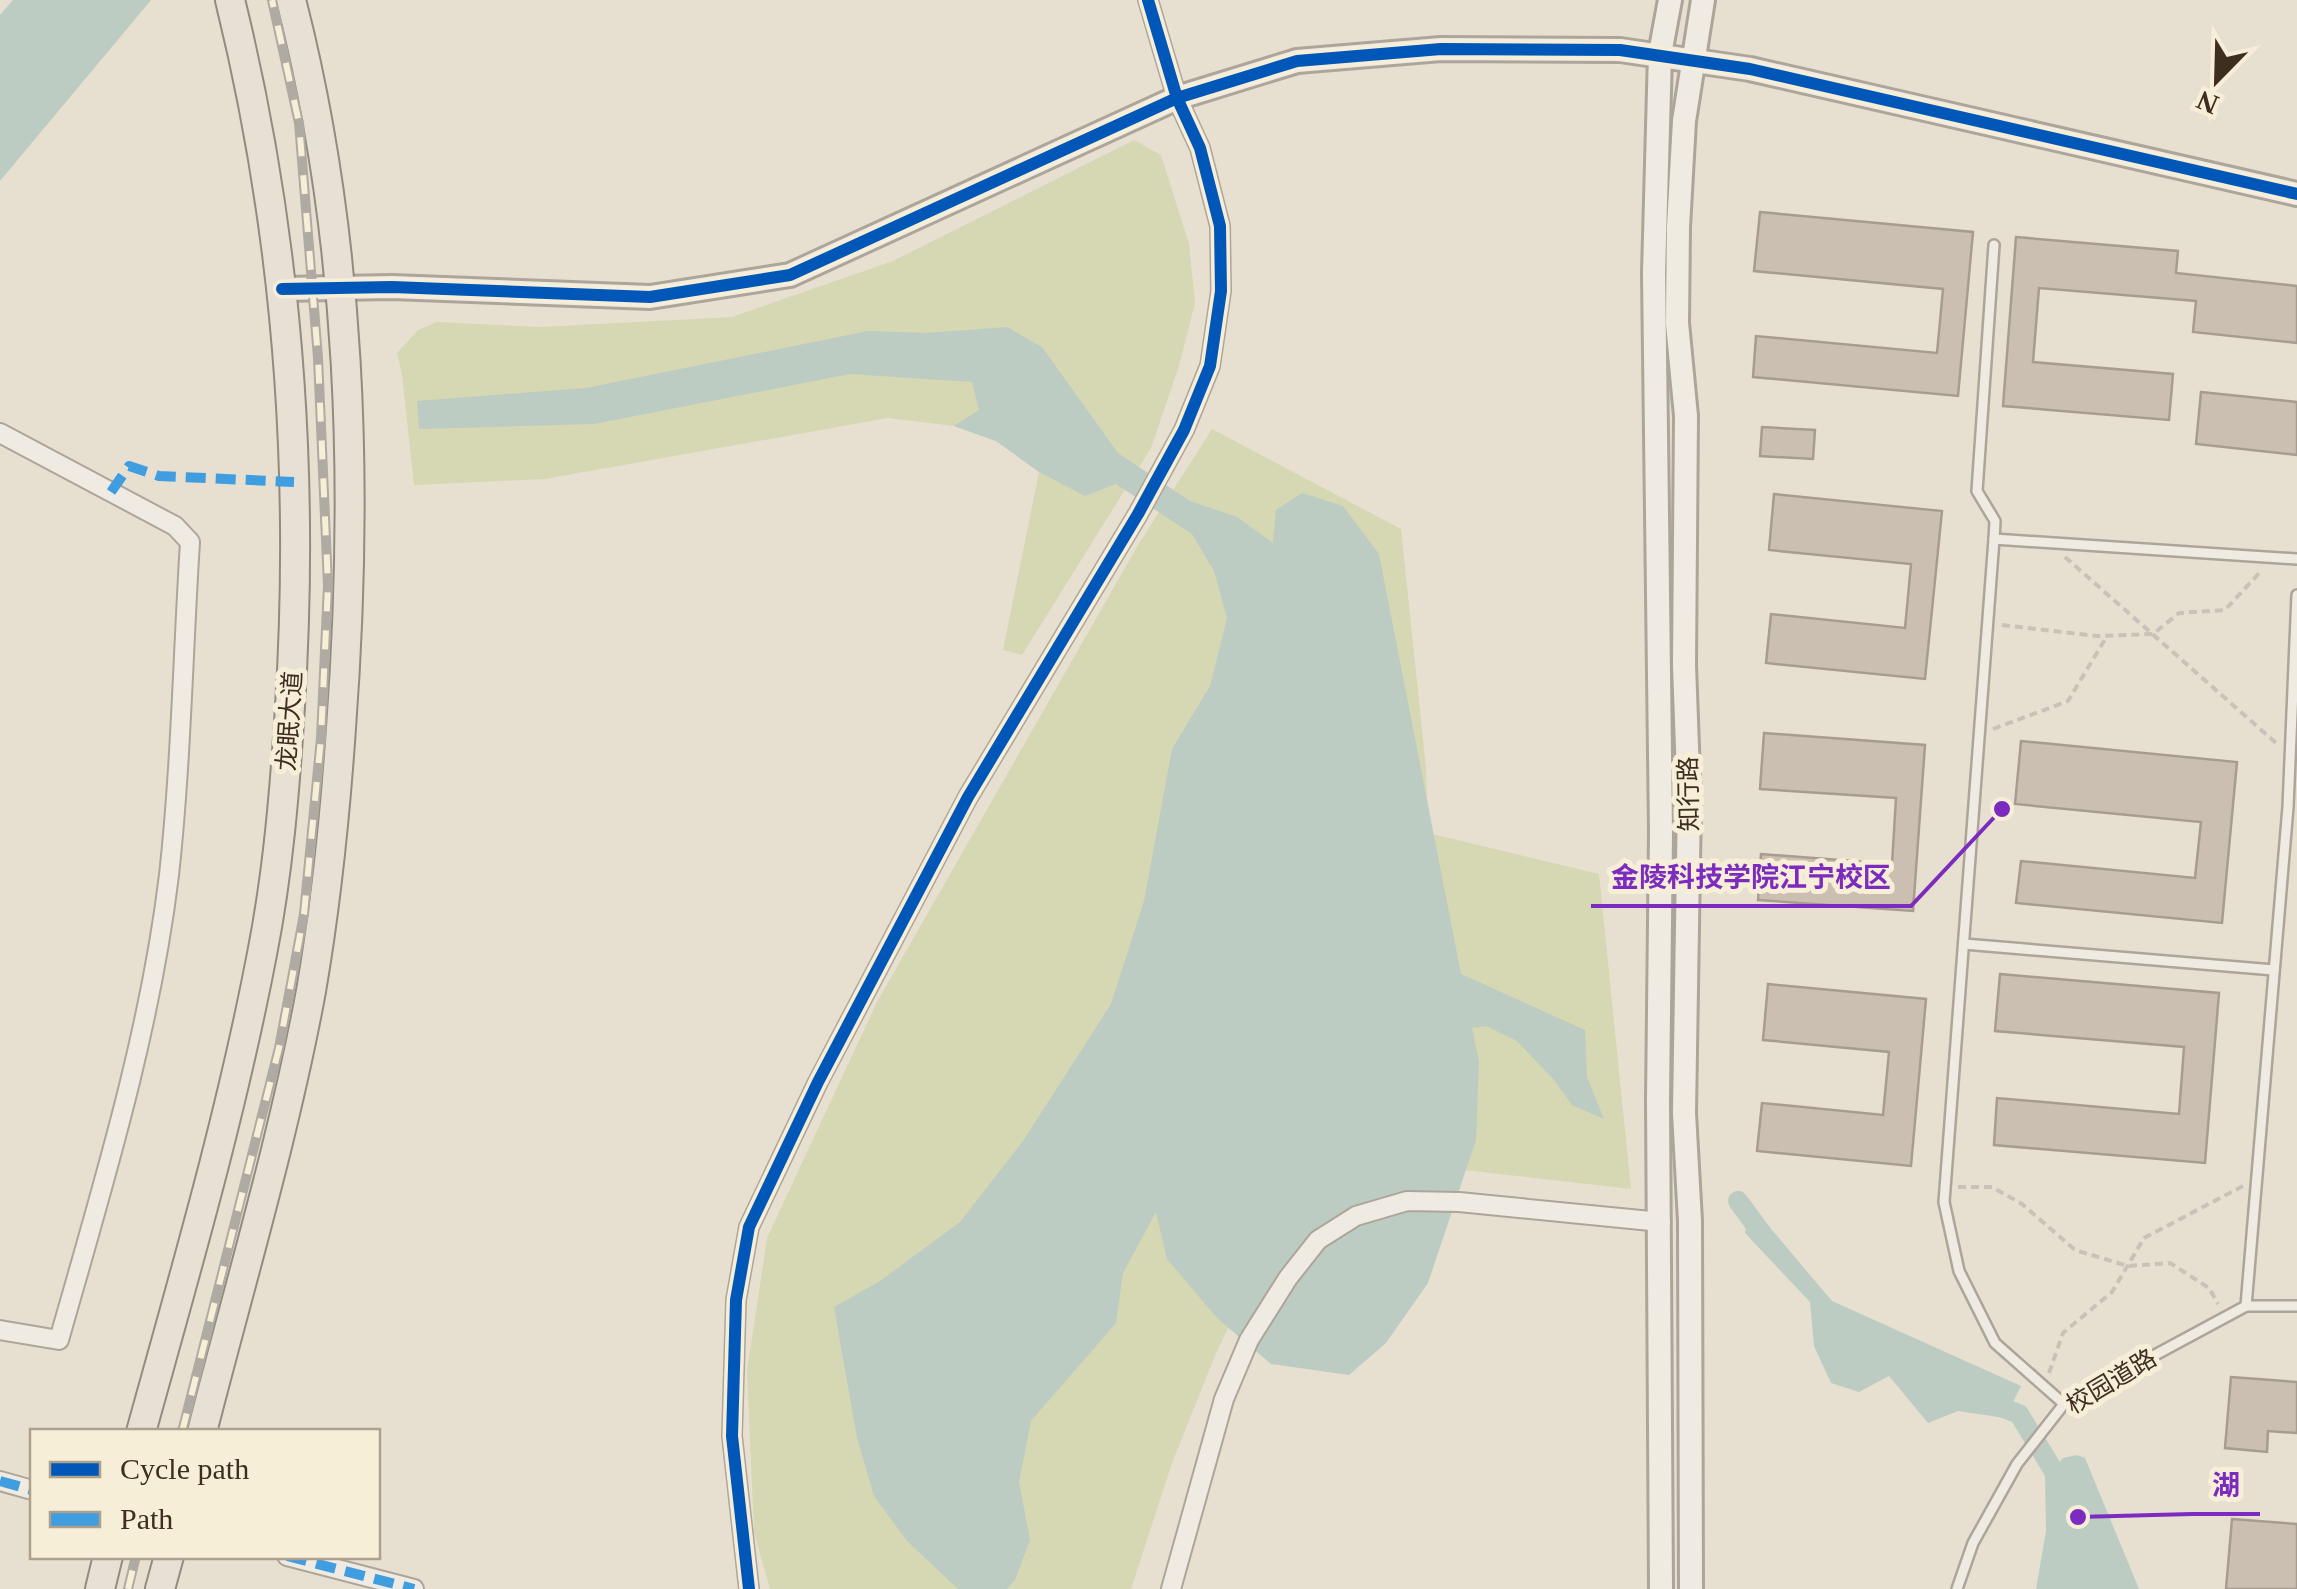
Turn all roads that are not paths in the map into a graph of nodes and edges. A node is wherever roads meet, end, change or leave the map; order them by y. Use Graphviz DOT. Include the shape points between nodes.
graph roads {
  1 [pos="230,0"];
  2 [pos="291,0"];
  3 [pos="1148,0"];
  4 [pos="1670,0"];
  5 [pos="1703,0"];
  6 [pos="1660,54"];
  7 [pos="1694,60"];
  8 [pos="1177,98"];
  9 [pos="2297,194"];
  10 [pos="1994,245"];
  11 [pos="340,288"];
  12 [pos="282,289"];
  13 [pos="0,433"];
  14 [pos="1994,538"];
  15 [pos="2297,559"];
  16 [pos="2297,595"];
  17 [pos="2293,807"];
  18 [pos="1964,944"];
  19 [pos="2274,970"];
  20 [pos="1661,1222"];
  21 [pos="2246,1306"];
  22 [pos="2297,1306"];
  23 [pos="0,1330"];
  24 [pos="2064,1404"];
  25 [pos="142,1429"];
  26 [pos="203,1429"];
  27 [pos="0,1482"];
  28 [pos="30,1490"];
  29 [pos="107,1559"];
  30 [pos="168,1559"];
  31 [pos="299,1559"];
  32 [pos="100,1589"];
  33 [pos="160,1589"];
  34 [pos="414,1589"];
  35 [pos="749,1589"];
  36 [pos="1171,1589"];
  37 [pos="1661,1589"];
  38 [pos="1691,1589"];
  39 [pos="1957,1589"];
  1 -- 12 [label="main road, 龙眠大道" via="254,102"];
  2 -- 11 [label="main road, 龙眠大道" via="308,68"];
  3 -- 8 [label="street"];
  4 -- 6 [label="street, 知行路"];
  5 -- 7 [label="street, 知行路"];
  6 -- 7 [label="street"];
  6 -- 8 [label="street" via="1441,49 1297,61"];
  6 -- 20 [label="street, 知行路" via="1654,273"];
  7 -- 9 [label="street"];
  7 -- 38 [label="street, 知行路" via="1684,122 1678,304 1686,416"];
  8 -- 11 [label="street" via="790,275 650,297"];
  8 -- 35 [label="street" via="1200,148 1220,226 1221,291 1210,366 1138,514 960,814 749,1227 736,1300 732,1436"];
  10 -- 14 [label="lane" via="1977,492 1995,521"];
  11 -- 12 [label="street"];
  11 -- 26 [label="main road, 龙眠大道" via="351,488 333,842 310,992"];
  12 -- 25 [label="main road, 龙眠大道" via="294,482 284,795 262,952 224,1131"];
  13 -- 23 [label="street" via="175,526 190,542 168,875 147,1004 60,1340"];
  14 -- 15 [label="lane"];
  14 -- 18 [label="lane"];
  16 -- 17 [label="lane"];
  17 -- 19 [label="lane"];
  18 -- 19 [label="lane"];
  18 -- 24 [label="lane" via="1944,1202 1958,1271 1996,1342"];
  19 -- 21 [label="lane"];
  20 -- 36 [label="street" via="1407,1201 1356,1216 1318,1240 1242,1354"];
  20 -- 37 [label="street, 知行路"];
  21 -- 22 [label="lane, 校园道路"];
  21 -- 24 [label="lane, 校园道路"];
  24 -- 39 [label="lane, 校园道路" via="2017,1464"];
  27 -- 28 [label="street"];
  29 -- 32 [label="main road"];
  30 -- 33 [label="main road"];
  31 -- 34 [label="street"];
}
